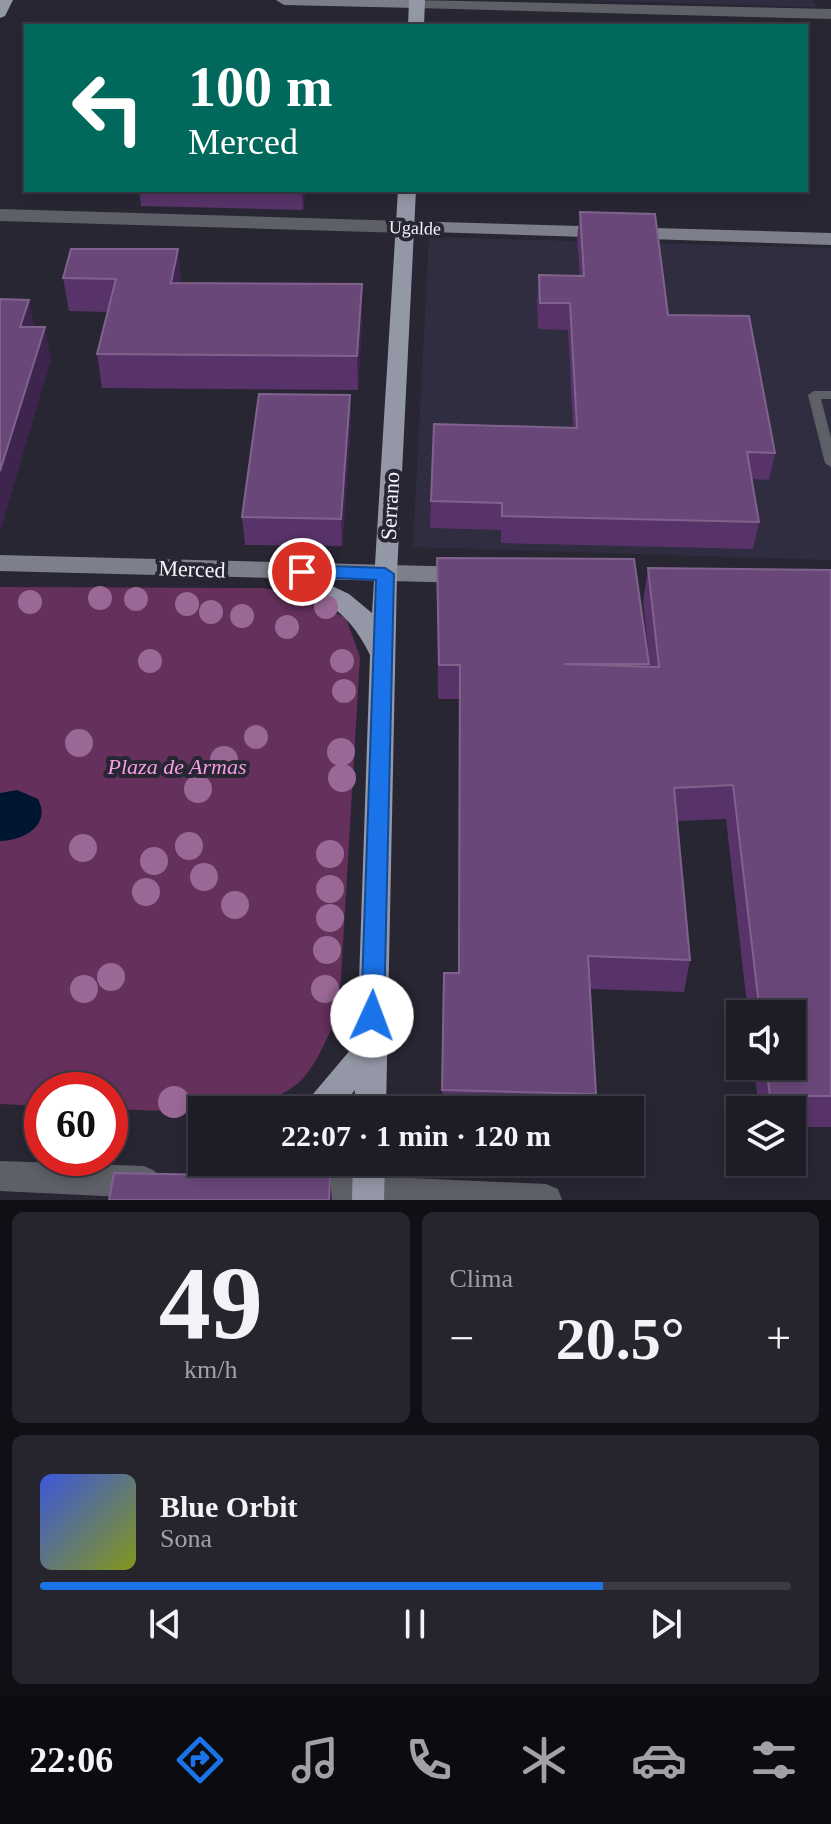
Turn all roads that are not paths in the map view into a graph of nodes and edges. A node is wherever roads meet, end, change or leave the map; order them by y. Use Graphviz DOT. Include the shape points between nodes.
graph roads {
  1 [pos="5,0"];
  2 [pos="284,0"];
  3 [pos="828,0"];
  4 [pos="390,1"];
  5 [pos="417,2"];
  6 [pos="831,12"];
  7 [pos="0,13"];
  8 [pos="416,24"];
  9 [pos="407,192"];
  10 [pos="0,215"];
  11 [pos="405,227"];
  12 [pos="831,239"];
  13 [pos="831,395"];
  14 [pos="831,463"];
  15 [pos="0,563"];
  16 [pos="279,571"];
  17 [pos="385,574"];
  18 [pos="487,575"];
  19 [pos="383,662"];
  20 [pos="371,1048"];
  21 [pos="331,1096"];
  22 [pos="370,1096"];
  23 [pos="0,1176"];
  24 [pos="262,1179"];
  25 [pos="369,1185"];
  26 [pos="546,1200"];
  1 -- 7 [label="main road"];
  2 -- 4 [label="main road"];
  3 -- 6 [label="street"];
  4 -- 5 [label="main road"];
  5 -- 6 [label="street"];
  5 -- 8 [label="main road"];
  9 -- 11 [label="main road, Serrano"];
  10 -- 11 [label="street, Ugalde"];
  11 -- 12 [label="main road, Ugalde"];
  11 -- 17 [label="main road, Serrano"];
  13 -- 14 [label="lane" via="814,395"];
  15 -- 16 [label="main road, Merced"];
  16 -- 17 [label="main road, Merced"];
  16 -- 19 [label="main road" via="354,608 374,634"];
  17 -- 18 [label="main road, Merced"];
  17 -- 19 [label="main road, Serrano"];
  19 -- 20 [label="main road, Serrano"];
  20 -- 21 [label="main road"];
  20 -- 22 [label="main road, Serrano"];
  23 -- 24 [label="street" via="205,1184"];
  24 -- 25 [label="street"];
  25 -- 26 [label="street"];
}
